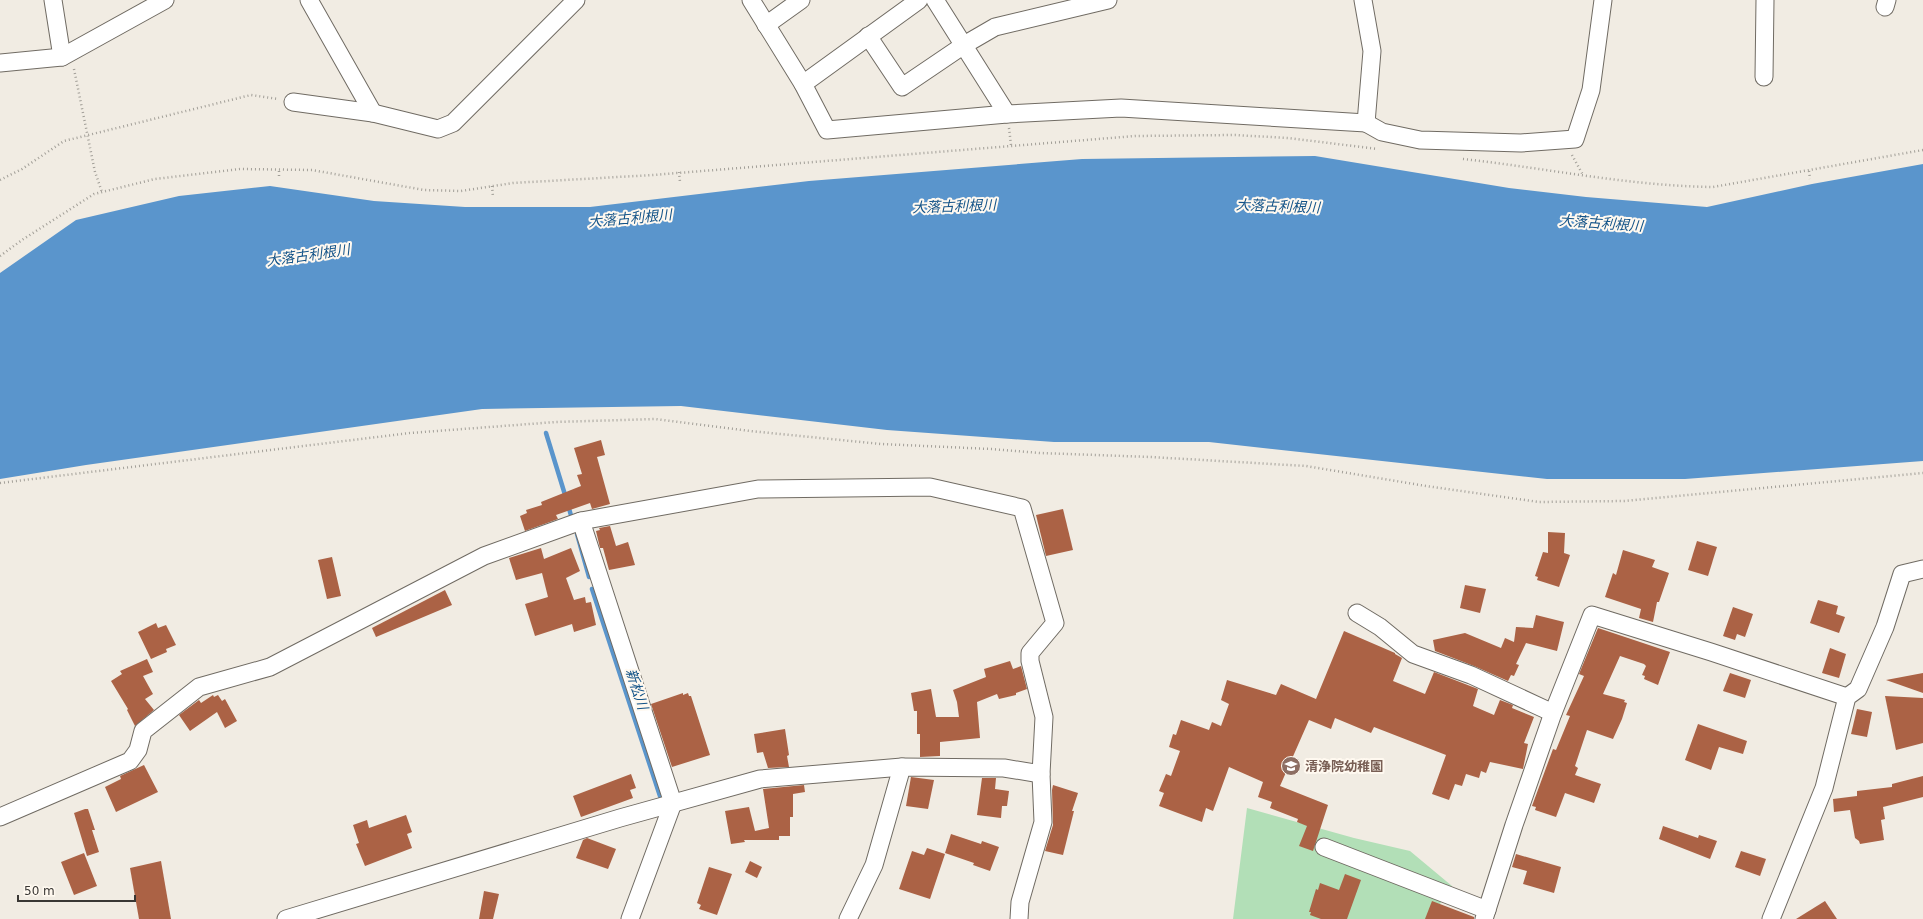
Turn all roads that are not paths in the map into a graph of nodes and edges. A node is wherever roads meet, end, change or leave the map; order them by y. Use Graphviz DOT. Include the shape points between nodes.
graph roads {
  1 [pos="53,0"];
  2 [pos="165,0"];
  3 [pos="308,0"];
  4 [pos="576,0"];
  5 [pos="751,0"];
  6 [pos="801,0"];
  7 [pos="919,0"];
  8 [pos="935,0"];
  9 [pos="1108,0"];
  10 [pos="1363,0"];
  11 [pos="1603,0"];
  12 [pos="1765,0"];
  13 [pos="766,25"];
  14 [pos="868,36"];
  15 [pos="964,45"];
  16 [pos="66,55"];
  17 [pos="0,63"];
  18 [pos="1764,77"];
  19 [pos="803,84"];
  20 [pos="292,102"];
  21 [pos="373,113"];
  22 [pos="1007,114"];
  23 [pos="1366,123"];
  24 [pos="581,521"];
  25 [pos="1923,569"];
  26 [pos="1357,613"];
  27 [pos="1848,697"];
  28 [pos="1553,714"];
  29 [pos="902,767"];
  30 [pos="1041,774"];
  31 [pos="673,803"];
  32 [pos="0,817"];
  33 [pos="1324,847"];
  34 [pos="1486,915"];
  35 [pos="286,919"];
  36 [pos="630,919"];
  37 [pos="848,919"];
  38 [pos="1019,919"];
  39 [pos="1771,919"];
  1 -- 16 [label="street"];
  2 -- 16 [label="street"];
  3 -- 21 [label="street"];
  4 -- 21 [label="street" via="454,123 438,129"];
  5 -- 13 [label="street"];
  6 -- 13 [label="street"];
  7 -- 14 [label="street"];
  8 -- 15 [label="street"];
  9 -- 15 [label="street" via="995,27"];
  10 -- 23 [label="street" via="1372,51"];
  11 -- 23 [label="street" via="1591,90 1575,139 1521,143 1420,140 1382,132"];
  12 -- 18 [label="street"];
  13 -- 19 [label="street"];
  14 -- 15 [label="street" via="902,87"];
  14 -- 19 [label="street"];
  15 -- 22 [label="street"];
  16 -- 17 [label="street"];
  19 -- 22 [label="street" via="827,130"];
  20 -- 21 [label="street"];
  22 -- 23 [label="street" via="1121,108"];
  24 -- 30 [label="street" via="758,489 930,487 1022,508 1055,623 1030,653 1044,717"];
  24 -- 31 [label="street"];
  24 -- 32 [label="street" via="484,556 392,606 270,667 198,687 143,730 138,750 130,761"];
  25 -- 27 [label="street" via="1902,574 1885,627 1858,689"];
  26 -- 28 [label="street" via="1380,627 1413,654 1471,675"];
  27 -- 28 [label="street" via="1592,615"];
  27 -- 39 [label="street" via="1824,788"];
  28 -- 34 [label="street"];
  29 -- 30 [label="street" via="1004,768"];
  29 -- 31 [label="street" via="760,779"];
  29 -- 37 [label="street" via="874,865"];
  30 -- 38 [label="street" via="1043,822 1020,902"];
  31 -- 35 [label="street"];
  31 -- 36 [label="street"];
  33 -- 34 [label="street"];
}
